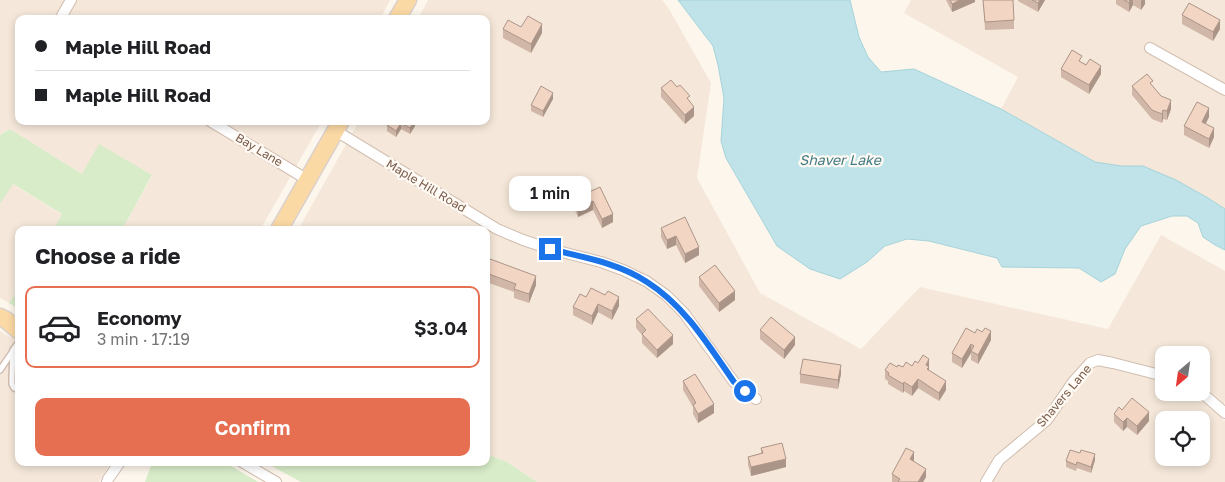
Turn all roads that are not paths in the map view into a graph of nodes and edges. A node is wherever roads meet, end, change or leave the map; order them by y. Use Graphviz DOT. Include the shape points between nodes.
graph roads {
  1 [pos="72,0"];
  2 [pos="408,0"];
  3 [pos="63,15"];
  4 [pos="399,15"];
  5 [pos="1150,48"];
  6 [pos="1225,90"];
  7 [pos="217,125"];
  8 [pos="338,126"];
  9 [pos="308,180"];
  10 [pos="281,226"];
  11 [pos="15,347"];
  12 [pos="13,350"];
  13 [pos="0,370"];
  14 [pos="1155,374"];
  15 [pos="15,388"];
  16 [pos="756,400"];
  17 [pos="1210,400"];
  18 [pos="1225,413"];
  19 [pos="117,466"];
  20 [pos="249,466"];
  21 [pos="107,482"];
  22 [pos="276,482"];
  23 [pos="986,482"];
  1 -- 3 [label="street"];
  2 -- 4 [label="main road"];
  5 -- 6 [label="street"];
  7 -- 9 [label="street, Bay Lane"];
  8 -- 9 [label="main road"];
  8 -- 16 [label="street, Maple Hill Road" via="497,229 550,249 608,264 646,281 684,313 734,382"];
  9 -- 10 [label="main road"];
  11 -- 12 [label="lane"];
  12 -- 13 [label="lane"];
  12 -- 15 [label="lane" via="12,384"];
  14 -- 23 [label="street, Shavers Lane" via="1098,360 1090,363 1047,420 999,460"];
  17 -- 18 [label="street"];
  19 -- 21 [label="street"];
  20 -- 22 [label="street"];
}
